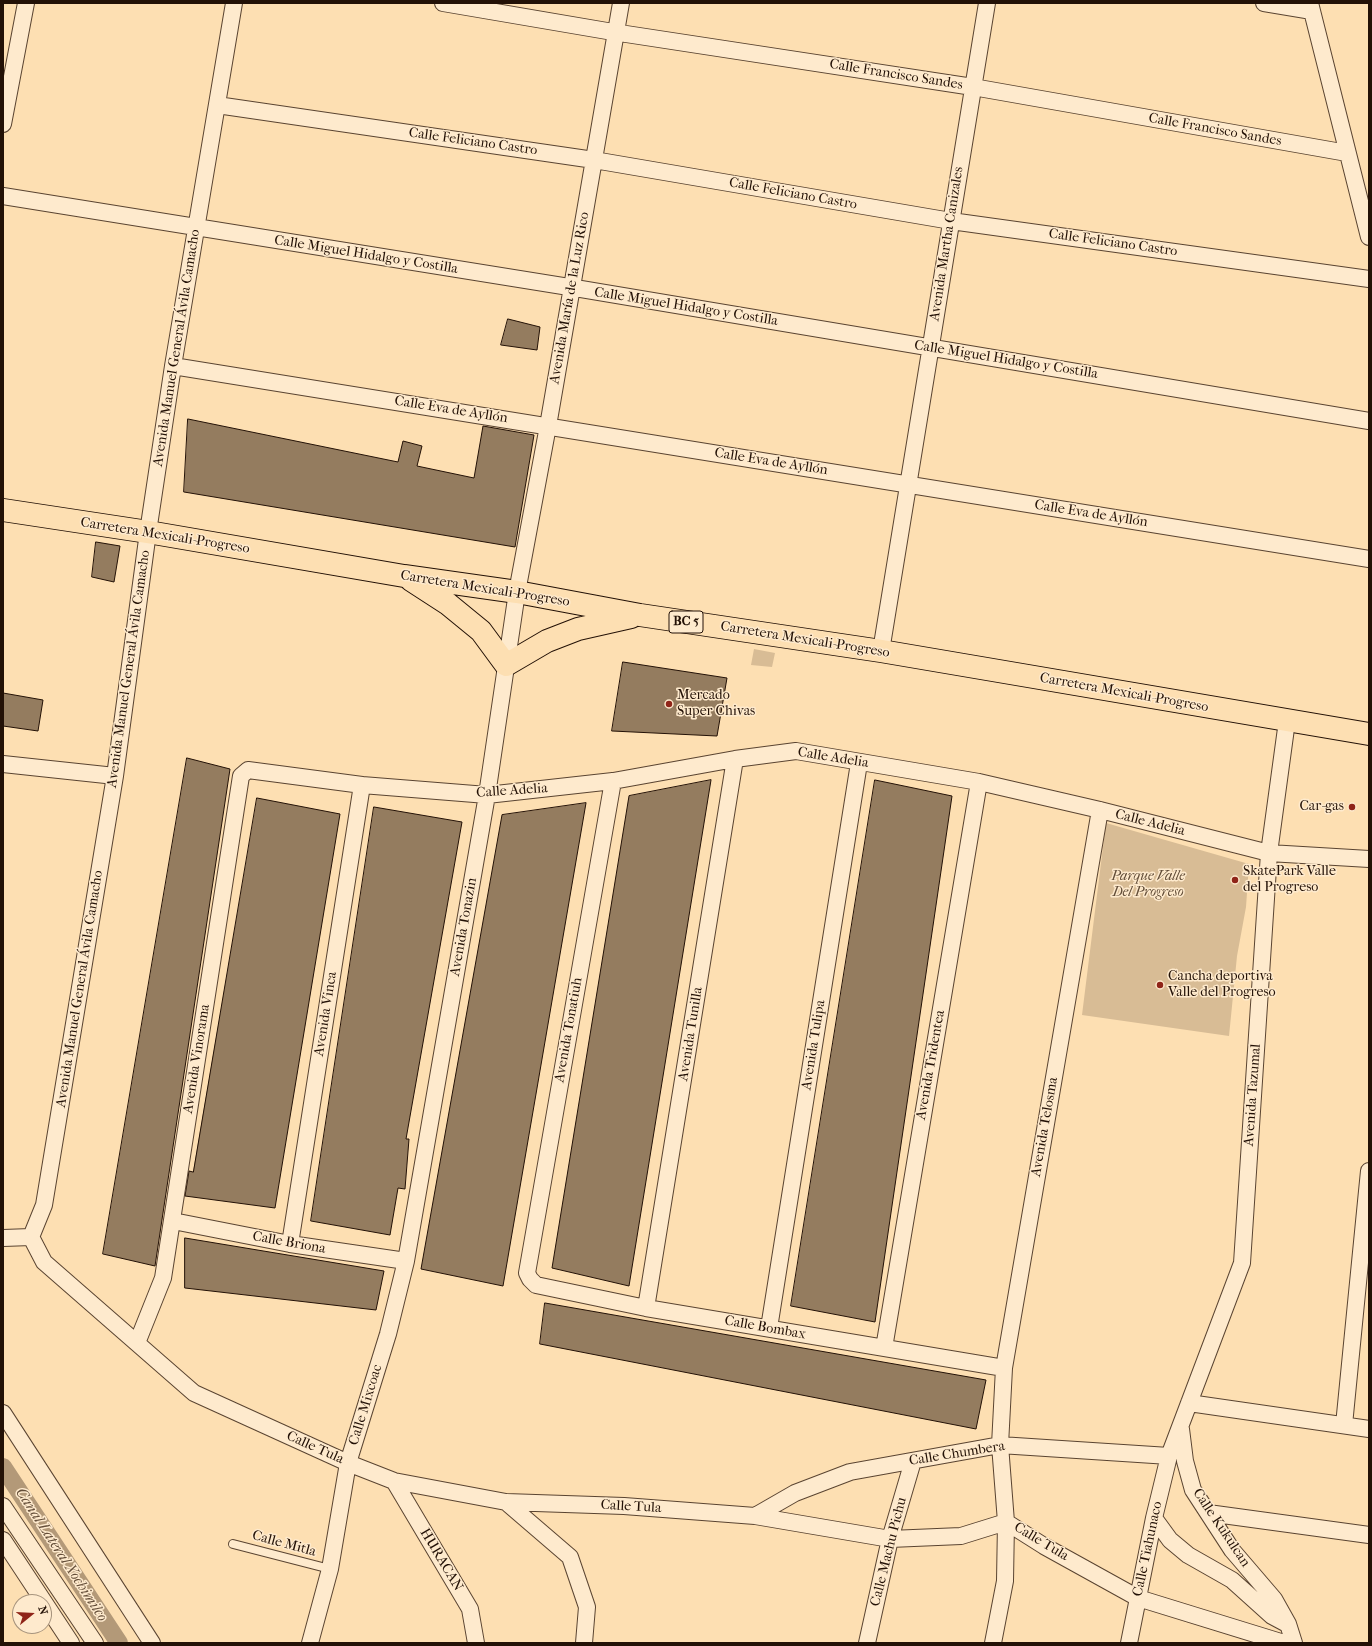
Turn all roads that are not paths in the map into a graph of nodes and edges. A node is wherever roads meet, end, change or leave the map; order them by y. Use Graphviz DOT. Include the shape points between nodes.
graph roads {
  1 [pos="26,3"];
  2 [pos="234,3"];
  3 [pos="443,3"];
  4 [pos="621,3"];
  5 [pos="987,3"];
  6 [pos="1264,3"];
  7 [pos="1311,7"];
  8 [pos="616,33"];
  9 [pos="973,87"];
  10 [pos="218,105"];
  11 [pos="3,124"];
  12 [pos="1347,153"];
  13 [pos="594,160"];
  14 [pos="3,196"];
  15 [pos="951,221"];
  16 [pos="197,227"];
  17 [pos="1369,237"];
  18 [pos="1369,279"];
  19 [pos="571,288"];
  20 [pos="931,347"];
  21 [pos="173,366"];
  22 [pos="1369,421"];
  23 [pos="548,426"];
  24 [pos="908,484"];
  25 [pos="3,510"];
  26 [pos="148,532"];
  27 [pos="1369,559"];
  28 [pos="404,576"];
  29 [pos="517,592"];
  30 [pos="640,615"];
  31 [pos="881,651"];
  32 [pos="506,665"];
  33 [pos="1287,721"];
  34 [pos="1369,734"];
  35 [pos="735,759"];
  36 [pos="859,763"];
  37 [pos="3,764"];
  38 [pos="243,772"];
  39 [pos="115,776"];
  40 [pos="612,781"];
  41 [pos="979,782"];
  42 [pos="362,785"];
  43 [pos="486,795"];
  44 [pos="1100,810"];
  45 [pos="1269,853"];
  46 [pos="1369,859"];
  47 [pos="1369,1171"];
  48 [pos="173,1221"];
  49 [pos="31,1237"];
  50 [pos="3,1238"];
  51 [pos="290,1244"];
  52 [pos="406,1261"];
  53 [pos="530,1279"];
  54 [pos="646,1308"];
  55 [pos="769,1328"];
  56 [pos="137,1343"];
  57 [pos="884,1348"];
  58 [pos="1004,1368"];
  59 [pos="1189,1403"];
  60 [pos="3,1413"];
  61 [pos="1181,1425"];
  62 [pos="1344,1425"];
  63 [pos="1369,1429"];
  64 [pos="1000,1444"];
  65 [pos="1169,1456"];
  66 [pos="913,1461"];
  67 [pos="348,1463"];
  68 [pos="394,1481"];
  69 [pos="506,1502"];
  70 [pos="3,1506"];
  71 [pos="1208,1513"];
  72 [pos="755,1516"];
  73 [pos="1154,1518"];
  74 [pos="1006,1522"];
  75 [pos="1369,1535"];
  76 [pos="890,1539"];
  77 [pos="3,1540"];
  78 [pos="233,1544"];
  79 [pos="330,1569"];
  80 [pos="39,1594"];
  81 [pos="1138,1598"];
  82 [pos="52,1614"];
  83 [pos="1288,1624"];
  84 [pos="1277,1642"];
  85 [pos="71,1643"];
  86 [pos="95,1643"];
  87 [pos="152,1643"];
  88 [pos="310,1643"];
  89 [pos="476,1643"];
  90 [pos="584,1643"];
  91 [pos="867,1643"];
  92 [pos="994,1643"];
  93 [pos="1130,1643"];
  94 [pos="1294,1643"];
  1 -- 11 [label="street"];
  2 -- 10 [label="street, Avenida Manuel General Ávila Camacho"];
  3 -- 8 [label="street, Calle Francisco Sandes"];
  4 -- 8 [label="street, Avenida María de la Luz Rico"];
  5 -- 9 [label="street, Avenida Martha Canizales"];
  6 -- 7 [label="street"];
  7 -- 12 [label="street"];
  8 -- 9 [label="street, Calle Francisco Sandes"];
  8 -- 13 [label="street, Avenida María de la Luz Rico"];
  9 -- 12 [label="street, Calle Francisco Sandes"];
  9 -- 15 [label="street, Avenida Martha Canizales"];
  10 -- 13 [label="street, Calle Feliciano Castro"];
  10 -- 16 [label="street, Avenida Manuel General Ávila Camacho"];
  12 -- 17 [label="street"];
  13 -- 15 [label="street, Calle Feliciano Castro"];
  13 -- 19 [label="street, Avenida María de la Luz Rico"];
  14 -- 16 [label="street, Calle Miguel Hidalgo y Costilla"];
  15 -- 18 [label="street, Calle Feliciano Castro"];
  15 -- 20 [label="street, Avenida Martha Canizales"];
  16 -- 19 [label="street, Calle Miguel Hidalgo y Costilla"];
  16 -- 21 [label="street, Avenida Manuel General Ávila Camacho"];
  19 -- 20 [label="street, Calle Miguel Hidalgo y Costilla"];
  19 -- 23 [label="street, Avenida María de la Luz Rico"];
  20 -- 22 [label="street, Calle Miguel Hidalgo y Costilla"];
  20 -- 24 [label="street, Avenida Martha Canizales"];
  21 -- 23 [label="street, Calle Eva de Ayllón"];
  21 -- 26 [label="street, Avenida Manuel General Ávila Camacho"];
  23 -- 24 [label="street, Calle Eva de Ayllón"];
  23 -- 29 [label="street, Avenida María de la Luz Rico"];
  24 -- 27 [label="street, Calle Eva de Ayllón"];
  24 -- 31 [label="street, Avenida Martha Canizales"];
  25 -- 26 [label="main road, Carretera Mexicali-Progreso / BC 5"];
  26 -- 28 [label="main road, Carretera Mexicali-Progreso / BC 5"];
  26 -- 39 [label="street, Avenida Manuel General Ávila Camacho"];
  28 -- 29 [label="main road, Carretera Mexicali-Progreso / BC 5"];
  28 -- 32 [label="main road" via="448,604 481,631"];
  29 -- 30 [label="main road, Carretera Mexicali-Progreso / BC 5"];
  29 -- 32 [label="street, Avenida Tonazin"];
  30 -- 31 [label="main road, Carretera Mexicali-Progreso / BC 5"];
  30 -- 32 [label="main road" via="578,629 547,641"];
  31 -- 33 [label="main road, Carretera Mexicali-Progreso / BC 5"];
  32 -- 43 [label="street, Avenida Tonazin"];
  33 -- 34 [label="main road, Carretera Mexicali-Progreso / BC 5"];
  33 -- 45 [label="street, Avenida Tazumal"];
  35 -- 36 [label="street, Calle Adelia" via="796,751"];
  35 -- 40 [label="street, Calle Adelia"];
  35 -- 54 [label="street, Avenida Tunilla"];
  36 -- 41 [label="street, Calle Adelia"];
  36 -- 55 [label="street, Avenida Tulipa"];
  37 -- 39 [label="street"];
  38 -- 42 [label="street, Calle Adelia" via="248,770"];
  38 -- 48 [label="street, Avenida Vinorama"];
  39 -- 49 [label="street, Avenida Manuel General Ávila Camacho" via="44,1205"];
  40 -- 43 [label="street, Calle Adelia"];
  40 -- 53 [label="street, Avenida Tonatiuh" via="527,1273"];
  41 -- 44 [label="street, Calle Adelia"];
  41 -- 57 [label="street, Avenida Tridentea"];
  42 -- 43 [label="street, Calle Adelia"];
  42 -- 51 [label="street, Avenida Vinca"];
  43 -- 52 [label="street, Avenida Tonazin"];
  44 -- 45 [label="street, Calle Adelia"];
  44 -- 58 [label="street, Avenida Telosma"];
  45 -- 46 [label="street, Calle Adelia"];
  45 -- 59 [label="street, Avenida Tazumal" via="1242,1262"];
  47 -- 62 [label="street"];
  48 -- 51 [label="street, Calle Briona"];
  48 -- 56 [label="street, Avenida Vinorama" via="163,1278"];
  49 -- 50 [label="street"];
  49 -- 56 [label="street, Calle Tula" via="44,1262"];
  51 -- 52 [label="street, Calle Briona"];
  52 -- 67 [label="street, Calle Mixcoac" via="388,1334"];
  53 -- 54 [label="street, Calle Bombax" via="536,1285"];
  54 -- 55 [label="street, Calle Bombax"];
  55 -- 57 [label="street, Calle Bombax"];
  56 -- 67 [label="street, Calle Tula" via="194,1393"];
  57 -- 58 [label="street, Calle Bombax"];
  58 -- 64 [label="street, Avenida Telosma"];
  59 -- 61 [label="street, Avenida Tazumal"];
  59 -- 62 [label="street"];
  60 -- 87 [label="street"];
  61 -- 65 [label="street, Avenida Tazumal"];
  61 -- 71 [label="street, Calle Kukulcan" via="1185,1461 1193,1490"];
  62 -- 63 [label="street"];
  64 -- 65 [label="street, Calle Chumbera"];
  64 -- 66 [label="street, Calle Chumbera"];
  64 -- 74 [label="street, Avenida Telosma"];
  65 -- 73 [label="street, Calle Tiahunaco"];
  66 -- 72 [label="street, Calle Chumbera" via="850,1472 795,1493"];
  66 -- 76 [label="street, Calle Machu Pichu"];
  67 -- 68 [label="street, Calle Tula"];
  67 -- 79 [label="street, Calle Mixcoac"];
  68 -- 69 [label="street, Calle Tula"];
  68 -- 89 [label="street, HURACAN" via="470,1609"];
  69 -- 72 [label="street, Calle Tula" via="624,1506"];
  69 -- 90 [label="street" via="570,1557 587,1607"];
  70 -- 86 [label="street"];
  71 -- 75 [label="street"];
  71 -- 83 [label="street, Calle Kukulcan" via="1232,1550 1274,1599"];
  72 -- 76 [label="street, Calle Tula"];
  73 -- 81 [label="street, Calle Tiahunaco"];
  73 -- 83 [label="street" via="1170,1540 1188,1555 1232,1580 1272,1616"];
  74 -- 76 [label="street, Calle Tula" via="961,1536"];
  74 -- 81 [label="street, Calle Tula"];
  74 -- 92 [label="street, Avenida Telosma" via="1005,1581"];
  76 -- 91 [label="street, Calle Machu Pichu"];
  77 -- 80 [label="street"];
  78 -- 79 [label="lane, Calle Mitla"];
  79 -- 88 [label="street, Calle Mixcoac"];
  81 -- 84 [label="street, Calle Tula"];
  81 -- 93 [label="street, Calle Tiahunaco"];
  82 -- 85 [label="street"];
  83 -- 94 [label="street, Calle Kukulcan"];
}
